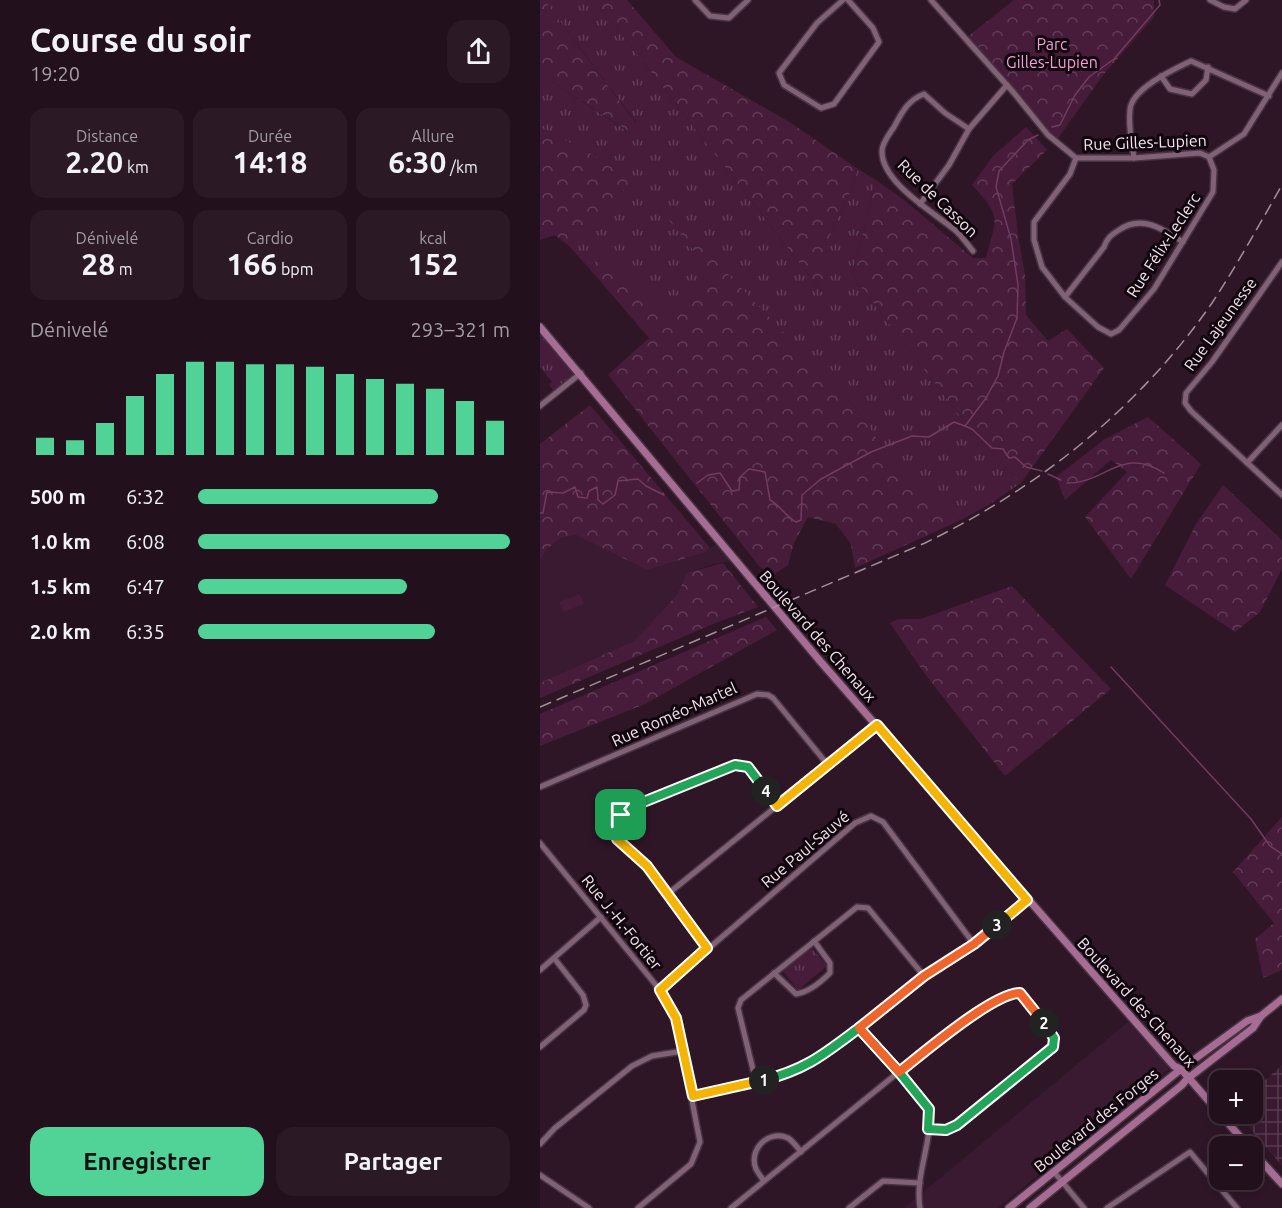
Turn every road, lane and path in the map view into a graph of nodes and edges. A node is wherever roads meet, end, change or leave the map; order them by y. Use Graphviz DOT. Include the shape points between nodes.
graph roads {
  1 [pos="695,0"];
  2 [pos="748,0"];
  3 [pos="845,0"];
  4 [pos="931,0"];
  5 [pos="1210,0"];
  6 [pos="1246,0"];
  7 [pos="1208,67"];
  8 [pos="1282,74"];
  9 [pos="1161,76"];
  10 [pos="1007,85"];
  11 [pos="1269,96"];
  12 [pos="969,129"];
  13 [pos="1209,157"];
  14 [pos="1076,158"];
  15 [pos="1134,158"];
  16 [pos="920,204"];
  17 [pos="1183,242"];
  18 [pos="973,251"];
  19 [pos="1282,262"];
  20 [pos="1065,297"];
  21 [pos="540,327"];
  22 [pos="581,374"];
  23 [pos="540,406"];
  24 [pos="1282,425"];
  25 [pos="1248,463"];
  26 [pos="1282,495"];
  27 [pos="877,725"];
  28 [pos="828,765"];
  29 [pos="540,787"];
  30 [pos="777,806"];
  31 [pos="540,843"];
  32 [pos="669,893"];
  33 [pos="1027,900"];
  34 [pos="601,917"];
  35 [pos="814,940"];
  36 [pos="974,944"];
  37 [pos="707,948"];
  38 [pos="554,958"];
  39 [pos="540,970"];
  40 [pos="774,973"];
  41 [pos="924,976"];
  42 [pos="660,990"];
  43 [pos="1282,999"];
  44 [pos="1261,1016"];
  45 [pos="859,1028"];
  46 [pos="540,1047"];
  47 [pos="683,1051"];
  48 [pos="1181,1070"];
  49 [pos="899,1072"];
  50 [pos="1187,1079"];
  51 [pos="756,1082"];
  52 [pos="693,1096"];
  53 [pos="928,1129"];
  54 [pos="1239,1136"];
  55 [pos="540,1144"];
  56 [pos="801,1152"];
  57 [pos="1263,1163"];
  58 [pos="1054,1172"];
  59 [pos="540,1175"];
  60 [pos="764,1181"];
  61 [pos="1063,1182"];
  62 [pos="920,1183"];
  63 [pos="1282,1185"];
  64 [pos="589,1208"];
  65 [pos="638,1208"];
  66 [pos="731,1208"];
  67 [pos="849,1208"];
  68 [pos="920,1208"];
  69 [pos="1009,1208"];
  70 [pos="1030,1208"];
  71 [pos="1084,1208"];
  72 [pos="1107,1208"];
  73 [pos="1237,1208"];
  1 -- 2 [label="street" via="710,16 729,18"];
  3 -- 3 [label="street" via="817,23 779,73 784,86 821,108 834,104 879,42 873,28"];
  4 -- 10 [label="street, Rue Gilles-Lupien"];
  5 -- 6 [label="street" via="1235,9"];
  7 -- 9 [label="street" via="1191,61"];
  7 -- 9 [label="street" via="1206,80 1191,94 1170,89"];
  7 -- 11 [label="street"];
  8 -- 11 [label="street, Rue Gilles-Lupien"];
  9 -- 15 [label="street" via="1133,100 1130,109"];
  10 -- 12 [label="street"];
  10 -- 14 [label="street, Rue Gilles-Lupien" via="1048,135"];
  11 -- 13 [label="street, Rue Gilles-Lupien" via="1244,134"];
  12 -- 16 [label="street"];
  12 -- 16 [label="street, Rue de Casson" via="924,94 904,109 882,149 884,164"];
  13 -- 15 [label="street, Rue Gilles-Lupien" via="1200,153"];
  13 -- 17 [label="street, Rue Félix-Leclerc" via="1214,170 1213,192"];
  14 -- 15 [label="street, Rue Gilles-Lupien"];
  14 -- 20 [label="street, Rue Félix-Leclerc" via="1070,174 1034,222 1034,240 1042,267"];
  16 -- 18 [label="street, Rue de Casson" via="957,232"];
  17 -- 20 [label="street" via="1145,222 1125,226 1107,239"];
  17 -- 20 [label="street, Rue Félix-Leclerc" via="1154,289 1119,330 1111,334"];
  19 -- 25 [label="street, Rue Lajeunesse" via="1186,393 1185,403 1191,411"];
  21 -- 22 [label="main road, Boulevard des Chenaux"];
  22 -- 23 [label="street"];
  22 -- 27 [label="main road, Boulevard des Chenaux"];
  24 -- 25 [label="street"];
  25 -- 26 [label="street"];
  27 -- 28 [label="street"];
  27 -- 33 [label="main road, Boulevard des Chenaux"];
  28 -- 29 [label="street, Rue Roméo-Martel" via="773,698 751,694"];
  28 -- 30 [label="street"];
  30 -- 32 [label="street"];
  30 -- 32 [label="street" via="752,771 739,765 631,807 621,815 615,829 617,839"];
  31 -- 34 [label="street, Rue J.-H.-Fortier"];
  32 -- 37 [label="street"];
  33 -- 36 [label="street"];
  33 -- 48 [label="main road, Boulevard des Chenaux"];
  34 -- 38 [label="street"];
  34 -- 42 [label="street, Rue J.-H.-Fortier"];
  35 -- 40 [label="street"];
  35 -- 40 [label="street" via="830,963 826,977 806,993 796,994"];
  35 -- 41 [label="street" via="858,907 867,908"];
  36 -- 37 [label="street, Rue Paul-Sauvé" via="883,822 871,816 855,823"];
  36 -- 41 [label="street"];
  37 -- 42 [label="street, Rue Paul-Sauvé"];
  38 -- 39 [label="street"];
  38 -- 46 [label="street" via="583,995 586,1005"];
  40 -- 51 [label="street" via="741,1000 738,1008"];
  41 -- 45 [label="street"];
  42 -- 47 [label="street, Rue J.-H.-Fortier" via="676,1018"];
  43 -- 44 [label="main road, Boulevard des Forges"];
  44 -- 48 [label="main road, Boulevard des Forges" via="1247,1021"];
  44 -- 50 [label="main road, Boulevard des Forges" via="1253,1028"];
  45 -- 49 [label="street"];
  45 -- 51 [label="street" via="811,1063"];
  47 -- 52 [label="street, Rue J.-H.-Fortier"];
  47 -- 55 [label="street" via="652,1056 632,1066"];
  48 -- 50 [label="main road, Boulevard des Chenaux"];
  48 -- 58 [label="main road, Boulevard des Forges"];
  49 -- 53 [label="street" via="929,1109"];
  49 -- 53 [label="street" via="953,1028 1013,993 1020,993 1050,1030 1053,1047 957,1125 946,1130"];
  49 -- 56 [label="street"];
  50 -- 54 [label="main road, Boulevard des Chenaux"];
  50 -- 61 [label="main road, Boulevard des Forges"];
  51 -- 52 [label="street"];
  52 -- 65 [label="street, Rue J.-H.-Fortier" via="700,1142 691,1164"];
  53 -- 62 [label="street"];
  56 -- 60 [label="street"];
  56 -- 60 [label="street" via="790,1139 781,1136 768,1137 760,1143 754,1158"];
  57 -- 63 [label="main road"];
  58 -- 61 [label="street"];
  58 -- 69 [label="main road, Boulevard des Forges"];
  59 -- 64 [label="street"];
  60 -- 66 [label="street"];
  61 -- 70 [label="main road, Boulevard des Forges"];
  61 -- 71 [label="street"];
  62 -- 67 [label="street" via="882,1181"];
  62 -- 68 [label="street"];
  72 -- 73 [label="street" via="1190,1152"];
}
